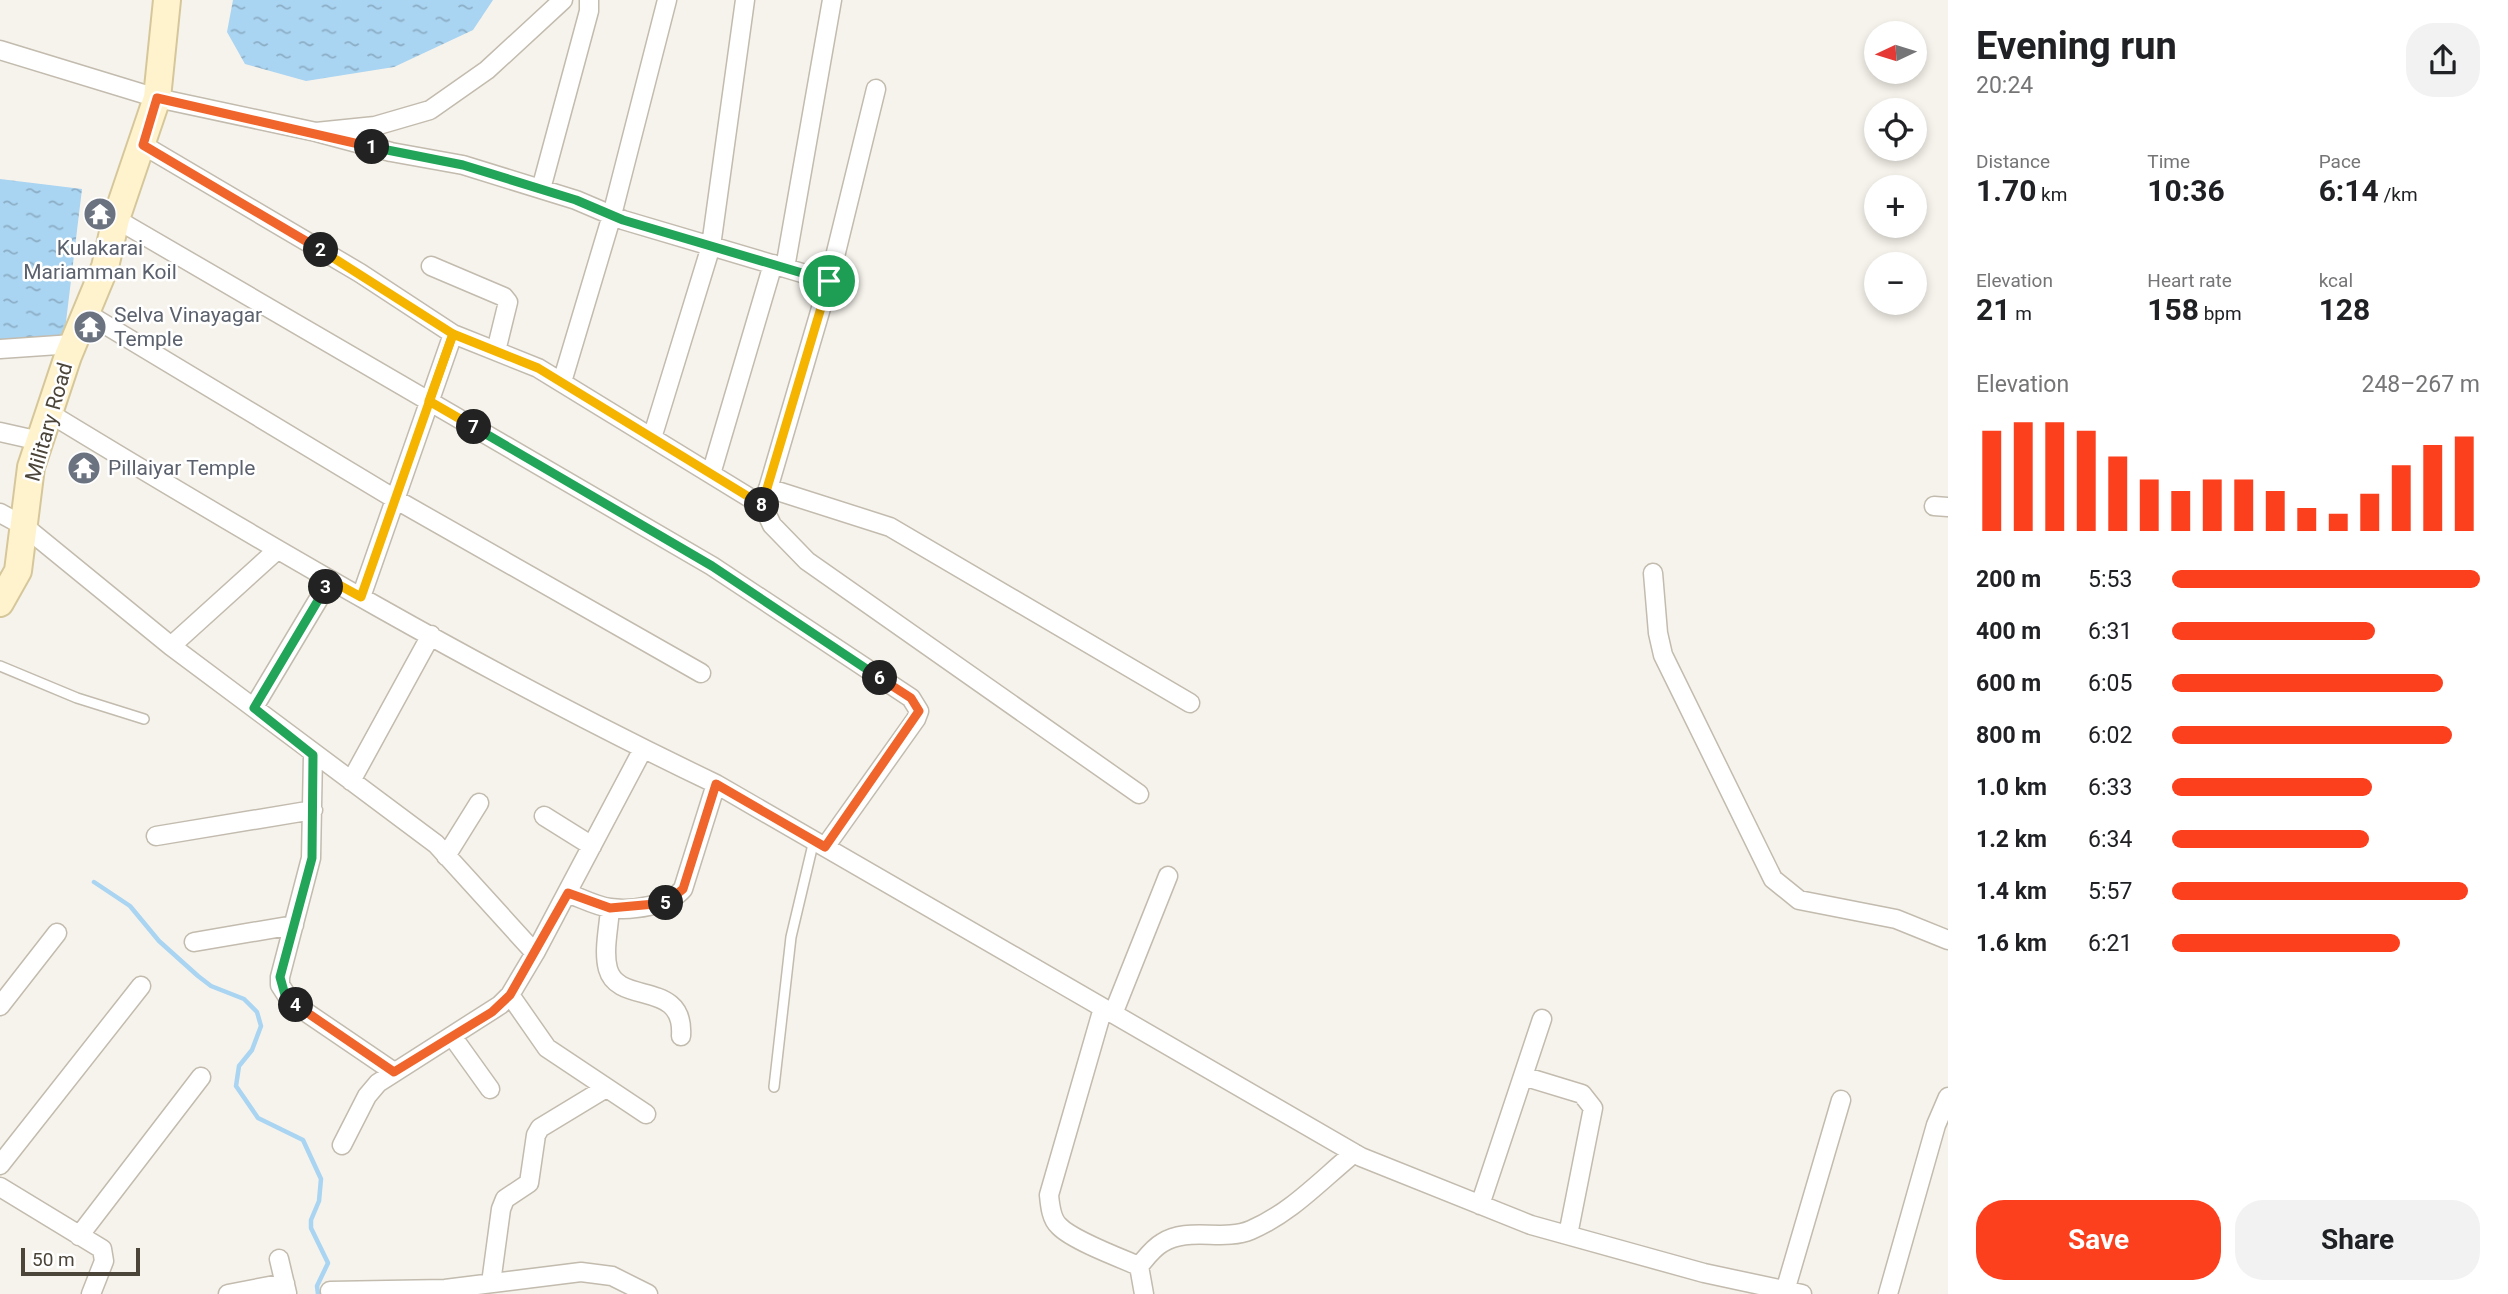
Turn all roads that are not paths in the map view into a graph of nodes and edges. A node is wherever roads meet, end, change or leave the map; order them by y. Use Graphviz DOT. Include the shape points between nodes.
graph roads {
  1 [pos="167,0"];
  2 [pos="562,0"];
  3 [pos="589,0"];
  4 [pos="667,0"];
  5 [pos="745,0"];
  6 [pos="832,0"];
  7 [pos="0,50"];
  8 [pos="876,89"];
  9 [pos="157,98"];
  10 [pos="316,132"];
  11 [pos="143,145"];
  12 [pos="541,189"];
  13 [pos="612,215"];
  14 [pos="116,219"];
  15 [pos="711,246"];
  16 [pos="432,266"];
  17 [pos="779,266"];
  18 [pos="829,281"];
  19 [pos="86,313"];
  20 [pos="453,334"];
  21 [pos="73,344"];
  22 [pos="0,349"];
  23 [pos="496,351"];
  24 [pos="562,382"];
  25 [pos="429,401"];
  26 [pos="49,413"];
  27 [pos="0,432"];
  28 [pos="652,438"];
  29 [pos="40,441"];
  30 [pos="711,474"];
  31 [pos="765,497"];
  32 [pos="395,499"];
  33 [pos="0,513"];
  34 [pos="24,526"];
  35 [pos="276,551"];
  36 [pos="1653,573"];
  37 [pos="330,580"];
  38 [pos="361,597"];
  39 [pos="0,603"];
  40 [pos="430,635"];
  41 [pos="172,646"];
  42 [pos="0,666"];
  43 [pos="701,673"];
  44 [pos="1190,702"];
  45 [pos="254,708"];
  46 [pos="144,719"];
  47 [pos="643,749"];
  48 [pos="313,755"];
  49 [pos="351,781"];
  50 [pos="716,784"];
  51 [pos="1139,794"];
  52 [pos="479,803"];
  53 [pos="313,810"];
  54 [pos="544,816"];
  55 [pos="156,836"];
  56 [pos="819,844"];
  57 [pos="592,846"];
  58 [pos="446,856"];
  59 [pos="1168,876"];
  60 [pos="568,893"];
  61 [pos="610,908"];
  62 [pos="294,925"];
  63 [pos="57,933"];
  64 [pos="1948,940"];
  65 [pos="194,942"];
  66 [pos="535,953"];
  67 [pos="141,986"];
  68 [pos="510,995"];
  69 [pos="0,1006"];
  70 [pos="1108,1011"];
  71 [pos="1542,1019"];
  72 [pos="452,1036"];
  73 [pos="681,1036"];
  74 [pos="394,1072"];
  75 [pos="1523,1076"];
  76 [pos="201,1077"];
  77 [pos="774,1087"];
  78 [pos="606,1088"];
  79 [pos="490,1089"];
  80 [pos="1948,1097"];
  81 [pos="1841,1100"];
  82 [pos="646,1114"];
  83 [pos="342,1145"];
  84 [pos="1354,1153"];
  85 [pos="0,1165"];
  86 [pos="0,1187"];
  87 [pos="1480,1205"];
  88 [pos="1568,1235"];
  89 [pos="79,1236"];
  90 [pos="279,1259"];
  91 [pos="1139,1266"];
  92 [pos="491,1283"];
  93 [pos="286,1288"];
  94 [pos="330,1291"];
  95 [pos="1793,1292"];
  96 [pos="91,1294"];
  97 [pos="228,1294"];
  98 [pos="648,1294"];
  99 [pos="1144,1294"];
  100 [pos="1888,1294"];
  1 -- 9 [label="main road, Military Road"];
  2 -- 10 [label="street" via="487,70 430,110 375,126"];
  3 -- 12 [label="street"];
  4 -- 13 [label="street"];
  5 -- 15 [label="street"];
  6 -- 17 [label="street"];
  7 -- 9 [label="street"];
  8 -- 18 [label="street"];
  9 -- 10 [label="street"];
  9 -- 11 [label="main road, Military Road"];
  10 -- 12 [label="street" via="463,165"];
  11 -- 14 [label="main road, Military Road"];
  11 -- 20 [label="street" via="360,273"];
  12 -- 13 [label="street"];
  13 -- 15 [label="street"];
  13 -- 24 [label="street"];
  14 -- 19 [label="main road, Military Road" via="105,267"];
  14 -- 25 [label="street"];
  15 -- 17 [label="street"];
  15 -- 28 [label="street"];
  16 -- 23 [label="street" via="508,302"];
  17 -- 18 [label="street"];
  17 -- 30 [label="street"];
  18 -- 31 [label="street"];
  19 -- 21 [label="main road, Military Road"];
  19 -- 32 [label="street"];
  20 -- 23 [label="street"];
  20 -- 25 [label="street"];
  21 -- 22 [label="street"];
  21 -- 26 [label="main road, Military Road"];
  23 -- 24 [label="street"];
  24 -- 28 [label="street"];
  25 -- 32 [label="street"];
  25 -- 56 [label="street" via="712,566 917,704 916,719"];
  26 -- 29 [label="main road, Military Road"];
  26 -- 35 [label="street"];
  27 -- 29 [label="street"];
  28 -- 30 [label="street"];
  29 -- 34 [label="main road, Military Road" via="31,467"];
  30 -- 31 [label="street"];
  31 -- 44 [label="street" via="890,527"];
  31 -- 51 [label="street" via="788,545 807,561"];
  32 -- 38 [label="street"];
  32 -- 43 [label="street"];
  33 -- 34 [label="street"];
  34 -- 39 [label="main road, Military Road" via="18,571"];
  34 -- 41 [label="street"];
  35 -- 37 [label="street"];
  35 -- 41 [label="street"];
  36 -- 64 [label="street" via="1663,655 1773,879 1799,900 1896,919"];
  37 -- 38 [label="street"];
  37 -- 45 [label="street"];
  38 -- 40 [label="street"];
  40 -- 47 [label="street"];
  40 -- 49 [label="street"];
  41 -- 45 [label="street"];
  42 -- 46 [label="lane"];
  45 -- 48 [label="street"];
  47 -- 50 [label="street"];
  47 -- 57 [label="street"];
  48 -- 49 [label="street"];
  48 -- 53 [label="street"];
  49 -- 58 [label="street"];
  50 -- 56 [label="street"];
  50 -- 61 [label="street" via="683,889 676,898 665,904"];
  52 -- 58 [label="street"];
  53 -- 55 [label="street"];
  53 -- 62 [label="street" via="312,858"];
  54 -- 57 [label="street"];
  56 -- 70 [label="street"];
  56 -- 77 [label="lane" via="791,937"];
  57 -- 60 [label="street"];
  58 -- 66 [label="street"];
  59 -- 70 [label="street"];
  60 -- 61 [label="street"];
  60 -- 66 [label="street"];
  61 -- 73 [label="street" via="608,971 615,982 673,1005 682,1020"];
  62 -- 65 [label="street"];
  62 -- 74 [label="street" via="280,977 285,995"];
  63 -- 69 [label="street"];
  66 -- 68 [label="street"];
  67 -- 85 [label="street"];
  68 -- 72 [label="street"];
  68 -- 78 [label="street" via="547,1048"];
  70 -- 84 [label="street"];
  70 -- 91 [label="street" via="1049,1195 1058,1226"];
  71 -- 75 [label="street"];
  72 -- 74 [label="street"];
  72 -- 79 [label="street"];
  74 -- 83 [label="street" via="367,1096"];
  75 -- 87 [label="street"];
  75 -- 88 [label="street" via="1582,1094 1593,1108"];
  76 -- 89 [label="street"];
  78 -- 82 [label="street"];
  78 -- 92 [label="street" via="540,1128 529,1183 505,1199 501,1209"];
  80 -- 100 [label="street"];
  81 -- 95 [label="street"];
  84 -- 87 [label="street"];
  84 -- 91 [label="street" via="1305,1197 1266,1222 1248,1231 1182,1235 1161,1243"];
  86 -- 89 [label="street"];
  87 -- 88 [label="street"];
  88 -- 95 [label="street"];
  89 -- 96 [label="street" via="105,1255"];
  90 -- 93 [label="street"];
  91 -- 99 [label="street"];
  92 -- 94 [label="street" via="445,1289"];
  92 -- 98 [label="street" via="593,1272"];
  93 -- 97 [label="street"];
}
